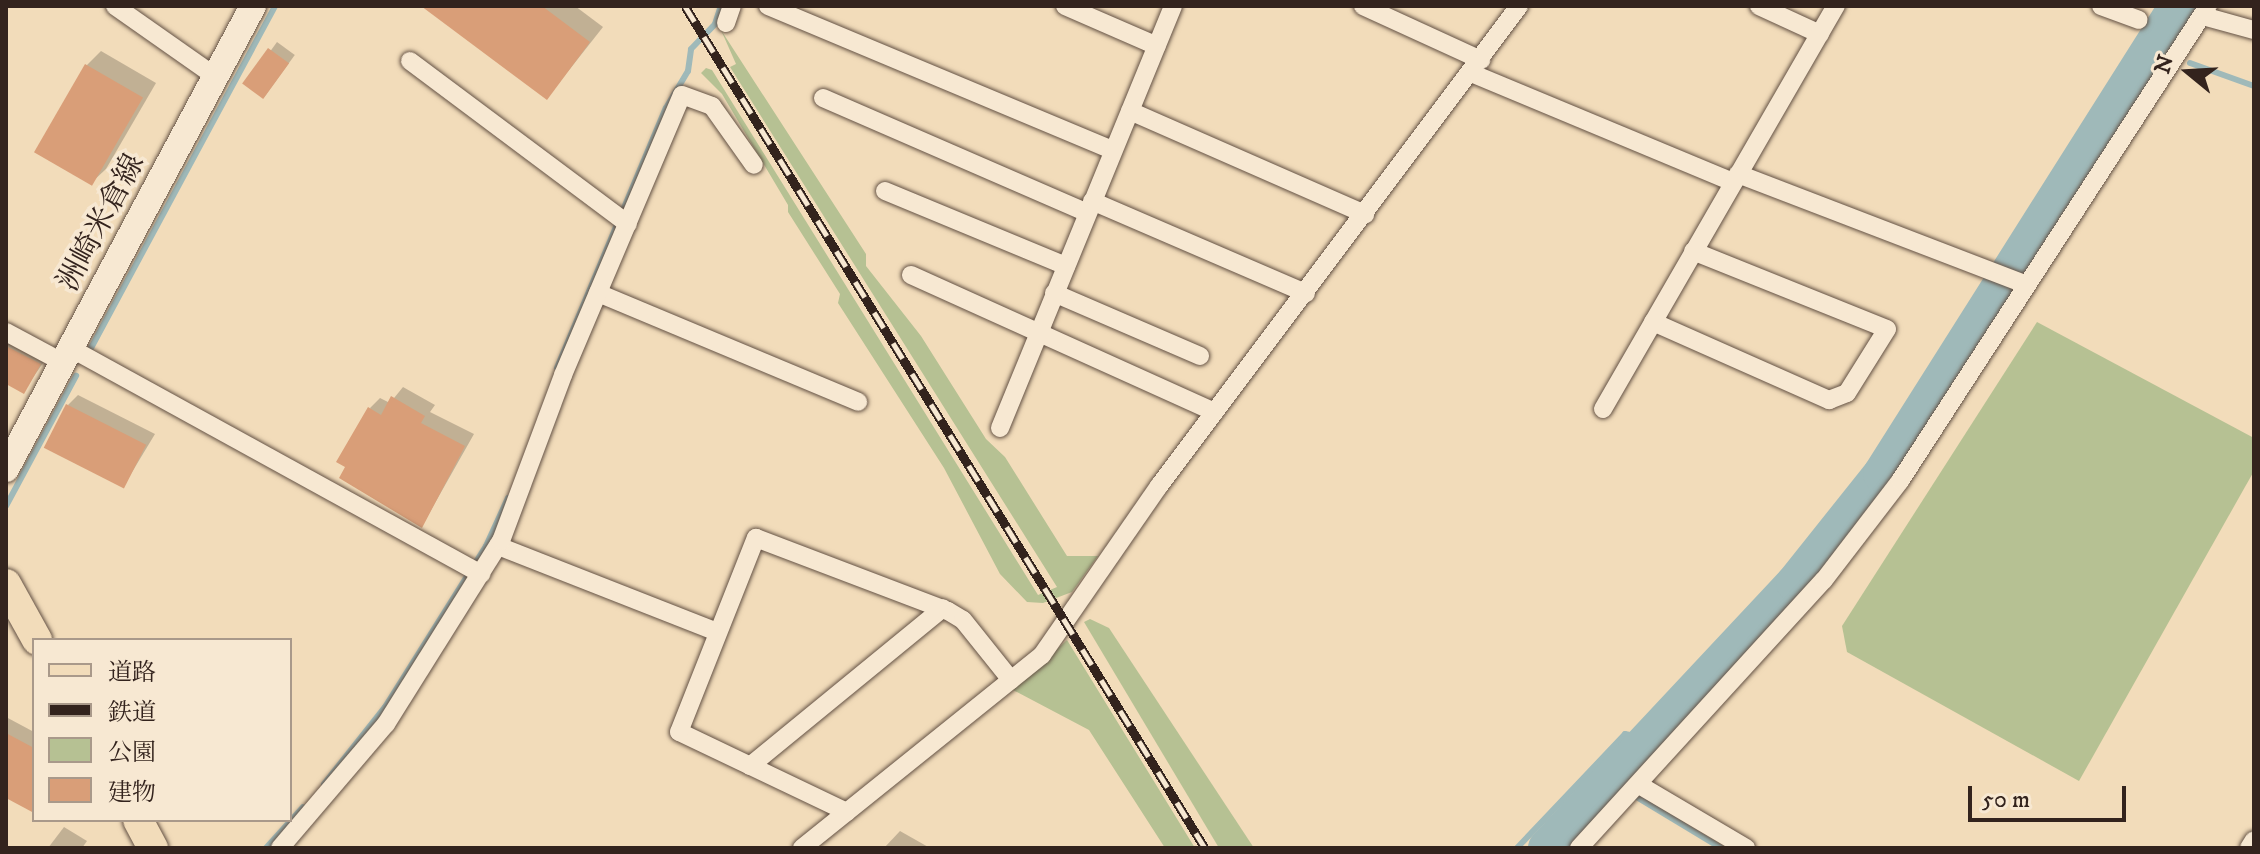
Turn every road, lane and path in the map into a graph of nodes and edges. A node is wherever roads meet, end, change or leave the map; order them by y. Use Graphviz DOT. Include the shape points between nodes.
graph roads {
  1 [pos="115,6"];
  2 [pos="253,6"];
  3 [pos="768,6"];
  4 [pos="1065,6"];
  5 [pos="1173,6"];
  6 [pos="1363,6"];
  7 [pos="1519,6"];
  8 [pos="1759,6"];
  9 [pos="1836,6"];
  10 [pos="2101,6"];
  11 [pos="2206,11"];
  12 [pos="2139,20"];
  13 [pos="2254,30"];
  14 [pos="1820,34"];
  15 [pos="1157,46"];
  16 [pos="410,61"];
  17 [pos="1476,66"];
  18 [pos="216,77"];
  19 [pos="823,98"];
  20 [pos="1130,111"];
  21 [pos="1113,150"];
  22 [pos="754,165"];
  23 [pos="1735,178"];
  24 [pos="885,191"];
  25 [pos="1090,207"];
  26 [pos="1365,214"];
  27 [pos="623,220"];
  28 [pos="1693,251"];
  29 [pos="1066,266"];
  30 [pos="911,275"];
  31 [pos="2020,283"];
  32 [pos="598,293"];
  33 [pos="1054,293"];
  34 [pos="1306,293"];
  35 [pos="1653,322"];
  36 [pos="6,332"];
  37 [pos="1038,333"];
  38 [pos="68,356"];
  39 [pos="1200,356"];
  40 [pos="858,402"];
  41 [pos="1603,409"];
  42 [pos="1215,412"];
  43 [pos="1000,428"];
  44 [pos="6,469"];
  45 [pos="498,546"];
  46 [pos="474,571"];
  47 [pos="6,584"];
  48 [pos="943,608"];
  49 [pos="717,632"];
  50 [pos="36,638"];
  51 [pos="1011,680"];
  52 [pos="750,766"];
  53 [pos="1635,792"];
  54 [pos="847,812"];
  55 [pos="139,822"];
  56 [pos="2254,840"];
  57 [pos="153,848"];
  58 [pos="280,848"];
  59 [pos="802,848"];
  60 [pos="1579,848"];
  61 [pos="1746,848"];
  62 [pos="2249,848"];
  1 -- 18 [label="street"];
  2 -- 18 [label="main road, 洲崎米倉線"];
  3 -- 21 [label="street"];
  4 -- 15 [label="street"];
  5 -- 15 [label="street"];
  6 -- 17 [label="street"];
  7 -- 17 [label="street"];
  8 -- 14 [label="street"];
  9 -- 14 [label="street"];
  10 -- 12 [label="street"];
  11 -- 13 [label="street"];
  11 -- 31 [label="street"];
  14 -- 23 [label="street"];
  15 -- 20 [label="street"];
  16 -- 27 [label="street"];
  17 -- 23 [label="street"];
  17 -- 26 [label="street"];
  18 -- 38 [label="main road, 洲崎米倉線"];
  19 -- 25 [label="street"];
  20 -- 21 [label="street"];
  20 -- 26 [label="street"];
  21 -- 25 [label="street"];
  22 -- 27 [label="street" via="712,106 682,95"];
  23 -- 28 [label="street"];
  23 -- 31 [label="street"];
  24 -- 29 [label="street"];
  25 -- 29 [label="street"];
  25 -- 34 [label="street"];
  26 -- 34 [label="street"];
  27 -- 32 [label="street"];
  28 -- 35 [label="street"];
  28 -- 35 [label="street" via="1887,329 1847,393 1829,400"];
  29 -- 33 [label="street"];
  30 -- 37 [label="street"];
  31 -- 53 [label="street" via="1900,481 1824,580"];
  32 -- 40 [label="street"];
  32 -- 45 [label="street"];
  33 -- 37 [label="street"];
  33 -- 39 [label="street"];
  34 -- 42 [label="street"];
  35 -- 41 [label="street"];
  36 -- 38 [label="street"];
  37 -- 42 [label="street"];
  37 -- 43 [label="street"];
  38 -- 44 [label="main road, 洲崎米倉線"];
  38 -- 46 [label="street"];
  42 -- 51 [label="street" via="1042,655"];
  45 -- 46 [label="street"];
  45 -- 49 [label="street"];
  46 -- 58 [label="street" via="386,724"];
  47 -- 50 [label="main road"];
  48 -- 49 [label="street" via="756,538"];
  48 -- 51 [label="street" via="963,620"];
  48 -- 52 [label="street"];
  49 -- 52 [label="street" via="679,732"];
  51 -- 54 [label="street"];
  52 -- 54 [label="street"];
  53 -- 60 [label="street"];
  53 -- 61 [label="street"];
  54 -- 59 [label="street"];
  55 -- 57 [label="main road"];
  56 -- 62 [label="street"];
}
